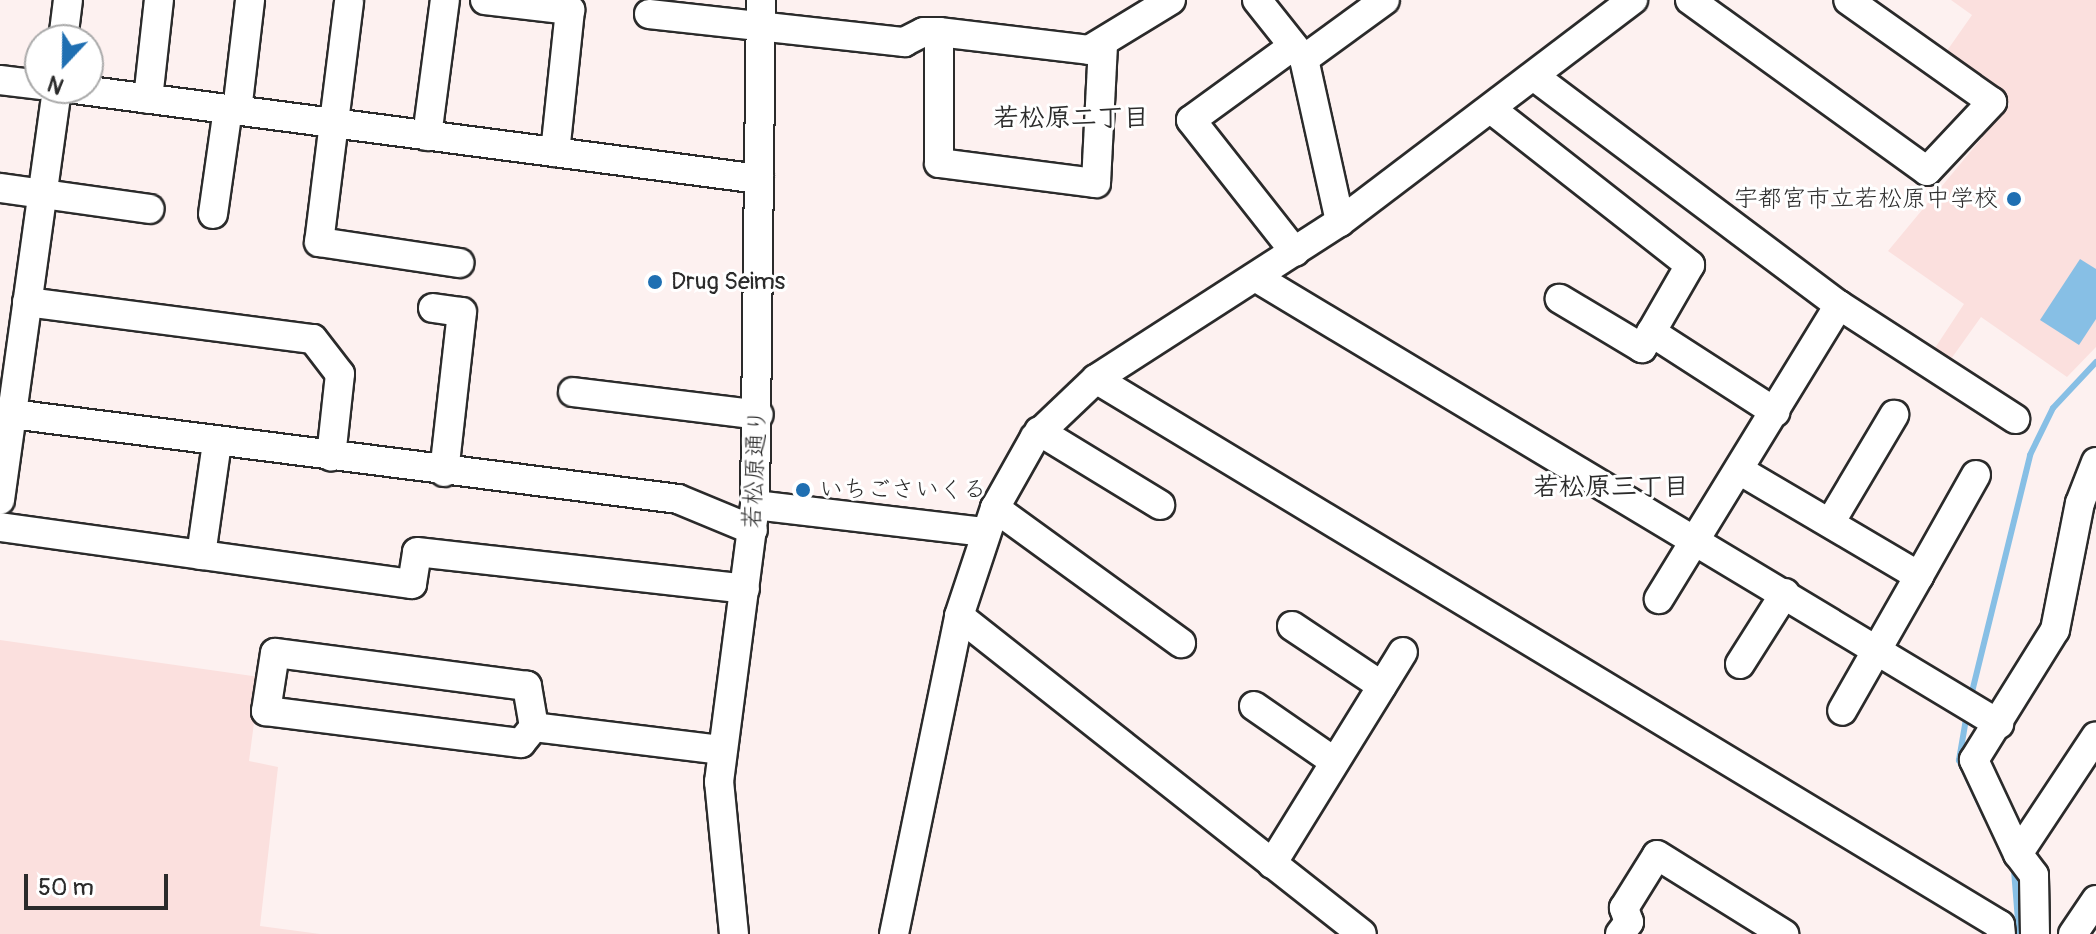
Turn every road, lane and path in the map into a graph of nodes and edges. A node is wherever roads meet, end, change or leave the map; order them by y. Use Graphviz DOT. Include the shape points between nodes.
graph roads {
  1 [pos="68,0"];
  2 [pos="159,0"];
  3 [pos="250,0"];
  4 [pos="445,0"];
  5 [pos="485,0"];
  6 [pos="1171,0"];
  7 [pos="1257,0"];
  8 [pos="1385,0"];
  9 [pos="1633,0"];
  10 [pos="1690,0"];
  11 [pos="1848,0"];
  12 [pos="349,2"];
  13 [pos="761,12"];
  14 [pos="649,14"];
  15 [pos="65,24"];
  16 [pos="939,32"];
  17 [pos="1103,45"];
  18 [pos="1299,53"];
  19 [pos="1535,77"];
  20 [pos="0,80"];
  21 [pos="24,83"];
  22 [pos="104,93"];
  23 [pos="148,99"];
  24 [pos="55,104"];
  25 [pos="1491,109"];
  26 [pos="232,110"];
  27 [pos="330,123"];
  28 [pos="427,136"];
  29 [pos="555,152"];
  30 [pos="759,179"];
  31 [pos="0,188"];
  32 [pos="42,193"];
  33 [pos="150,209"];
  34 [pos="213,214"];
  35 [pos="1340,222"];
  36 [pos="1295,252"];
  37 [pos="459,263"];
  38 [pos="1257,278"];
  39 [pos="1560,299"];
  40 [pos="27,302"];
  41 [pos="1839,305"];
  42 [pos="433,308"];
  43 [pos="1651,332"];
  44 [pos="1096,379"];
  45 [pos="573,392"];
  46 [pos="8,404"];
  47 [pos="1775,412"];
  48 [pos="759,415"];
  49 [pos="1894,415"];
  50 [pos="2015,419"];
  51 [pos="1039,431"];
  52 [pos="217,442"];
  53 [pos="331,457"];
  54 [pos="2096,462"];
  55 [pos="1739,470"];
  56 [pos="444,472"];
  57 [pos="1976,475"];
  58 [pos="0,500"];
  59 [pos="1160,505"];
  60 [pos="2088,508"];
  61 [pos="754,518"];
  62 [pos="990,520"];
  63 [pos="1830,523"];
  64 [pos="0,527"];
  65 [pos="1696,539"];
  66 [pos="201,555"];
  67 [pos="1919,576"];
  68 [pos="745,589"];
  69 [pos="1785,593"];
  70 [pos="1659,599"];
  71 [pos="959,616"];
  72 [pos="1292,626"];
  73 [pos="1181,643"];
  74 [pos="1878,649"];
  75 [pos="1403,652"];
  76 [pos="1740,664"];
  77 [pos="1382,686"];
  78 [pos="1254,706"];
  79 [pos="1842,711"];
  80 [pos="1999,724"];
  81 [pos="534,727"];
  82 [pos="2096,736"];
  83 [pos="721,750"];
  84 [pos="1335,762"];
  85 [pos="2018,854"];
  86 [pos="1272,864"];
  87 [pos="2096,900"];
  88 [pos="734,934"];
  89 [pos="894,934"];
  90 [pos="1362,934"];
  91 [pos="1620,934"];
  92 [pos="1784,934"];
  93 [pos="2001,934"];
  94 [pos="2035,934"];
  95 [pos="2073,934"];
  1 -- 15 [label="street"];
  2 -- 23 [label="street"];
  3 -- 26 [label="street"];
  4 -- 28 [label="street"];
  5 -- 29 [label="street" via="570,10"];
  6 -- 17 [label="street"];
  7 -- 18 [label="street"];
  8 -- 18 [label="street"];
  9 -- 19 [label="street"];
  10 -- 11 [label="street" via="1927,171 1992,102"];
  12 -- 27 [label="street"];
  13 -- 14 [label="street"];
  13 -- 16 [label="street" via="904,42 924,32"];
  13 -- 30 [label="street, 若松原通り"];
  16 -- 17 [label="street" via="1089,50"];
  16 -- 17 [label="street" via="939,163 1096,183"];
  18 -- 35 [label="street"];
  18 -- 36 [label="street" via="1191,120"];
  19 -- 25 [label="street"];
  19 -- 41 [label="street"];
  20 -- 21 [label="street"];
  22 -- 23 [label="street"];
  23 -- 26 [label="street"];
  24 -- 32 [label="street"];
  25 -- 35 [label="street"];
  25 -- 43 [label="street" via="1690,265"];
  26 -- 27 [label="street"];
  26 -- 34 [label="street"];
  27 -- 28 [label="street"];
  27 -- 37 [label="street" via="319,242"];
  28 -- 29 [label="street"];
  29 -- 30 [label="street"];
  30 -- 48 [label="street, 若松原通り"];
  31 -- 32 [label="street"];
  32 -- 33 [label="street"];
  32 -- 40 [label="street"];
  35 -- 36 [label="street"];
  36 -- 38 [label="street"];
  38 -- 44 [label="street"];
  38 -- 65 [label="street"];
  39 -- 43 [label="street" via="1642,348"];
  40 -- 46 [label="street"];
  40 -- 53 [label="street" via="313,339 340,374"];
  41 -- 47 [label="street"];
  41 -- 50 [label="street"];
  42 -- 56 [label="street" via="462,312"];
  43 -- 47 [label="street"];
  44 -- 51 [label="street"];
  44 -- 93 [label="street" via="1987,916 2000,925"];
  45 -- 48 [label="street"];
  46 -- 52 [label="street"];
  46 -- 58 [label="street"];
  47 -- 55 [label="street"];
  48 -- 61 [label="street, 若松原通り"];
  49 -- 63 [label="street"];
  51 -- 59 [label="street"];
  51 -- 62 [label="street"];
  52 -- 53 [label="street"];
  52 -- 66 [label="street"];
  53 -- 56 [label="street"];
  54 -- 60 [label="street"];
  55 -- 63 [label="street"];
  55 -- 65 [label="street"];
  56 -- 61 [label="street" via="678,499"];
  57 -- 67 [label="street"];
  60 -- 80 [label="street" via="2055,630"];
  61 -- 62 [label="street"];
  61 -- 68 [label="street, 若松原通り"];
  62 -- 71 [label="street"];
  62 -- 73 [label="street"];
  63 -- 67 [label="street"];
  64 -- 66 [label="street"];
  65 -- 69 [label="street"];
  65 -- 70 [label="street"];
  66 -- 68 [label="street" via="412,584 417,552"];
  67 -- 74 [label="street"];
  68 -- 83 [label="street, 若松原通り"];
  69 -- 74 [label="street"];
  69 -- 76 [label="street"];
  71 -- 86 [label="street"];
  71 -- 89 [label="street"];
  72 -- 77 [label="street"];
  74 -- 79 [label="street"];
  74 -- 80 [label="street"];
  75 -- 77 [label="street"];
  77 -- 84 [label="street"];
  78 -- 84 [label="street"];
  80 -- 85 [label="street" via="1974,760"];
  81 -- 81 [label="street" via="521,743 266,711 275,653 527,686"];
  81 -- 83 [label="street"];
  82 -- 85 [label="street"];
  83 -- 88 [label="street, 若松原通り" via="720,815"];
  84 -- 86 [label="street"];
  85 -- 94 [label="street" via="2034,875"];
  86 -- 90 [label="street"];
  87 -- 95 [label="street"];
  91 -- 92 [label="street" via="1629,922 1624,908 1657,855"];
}
